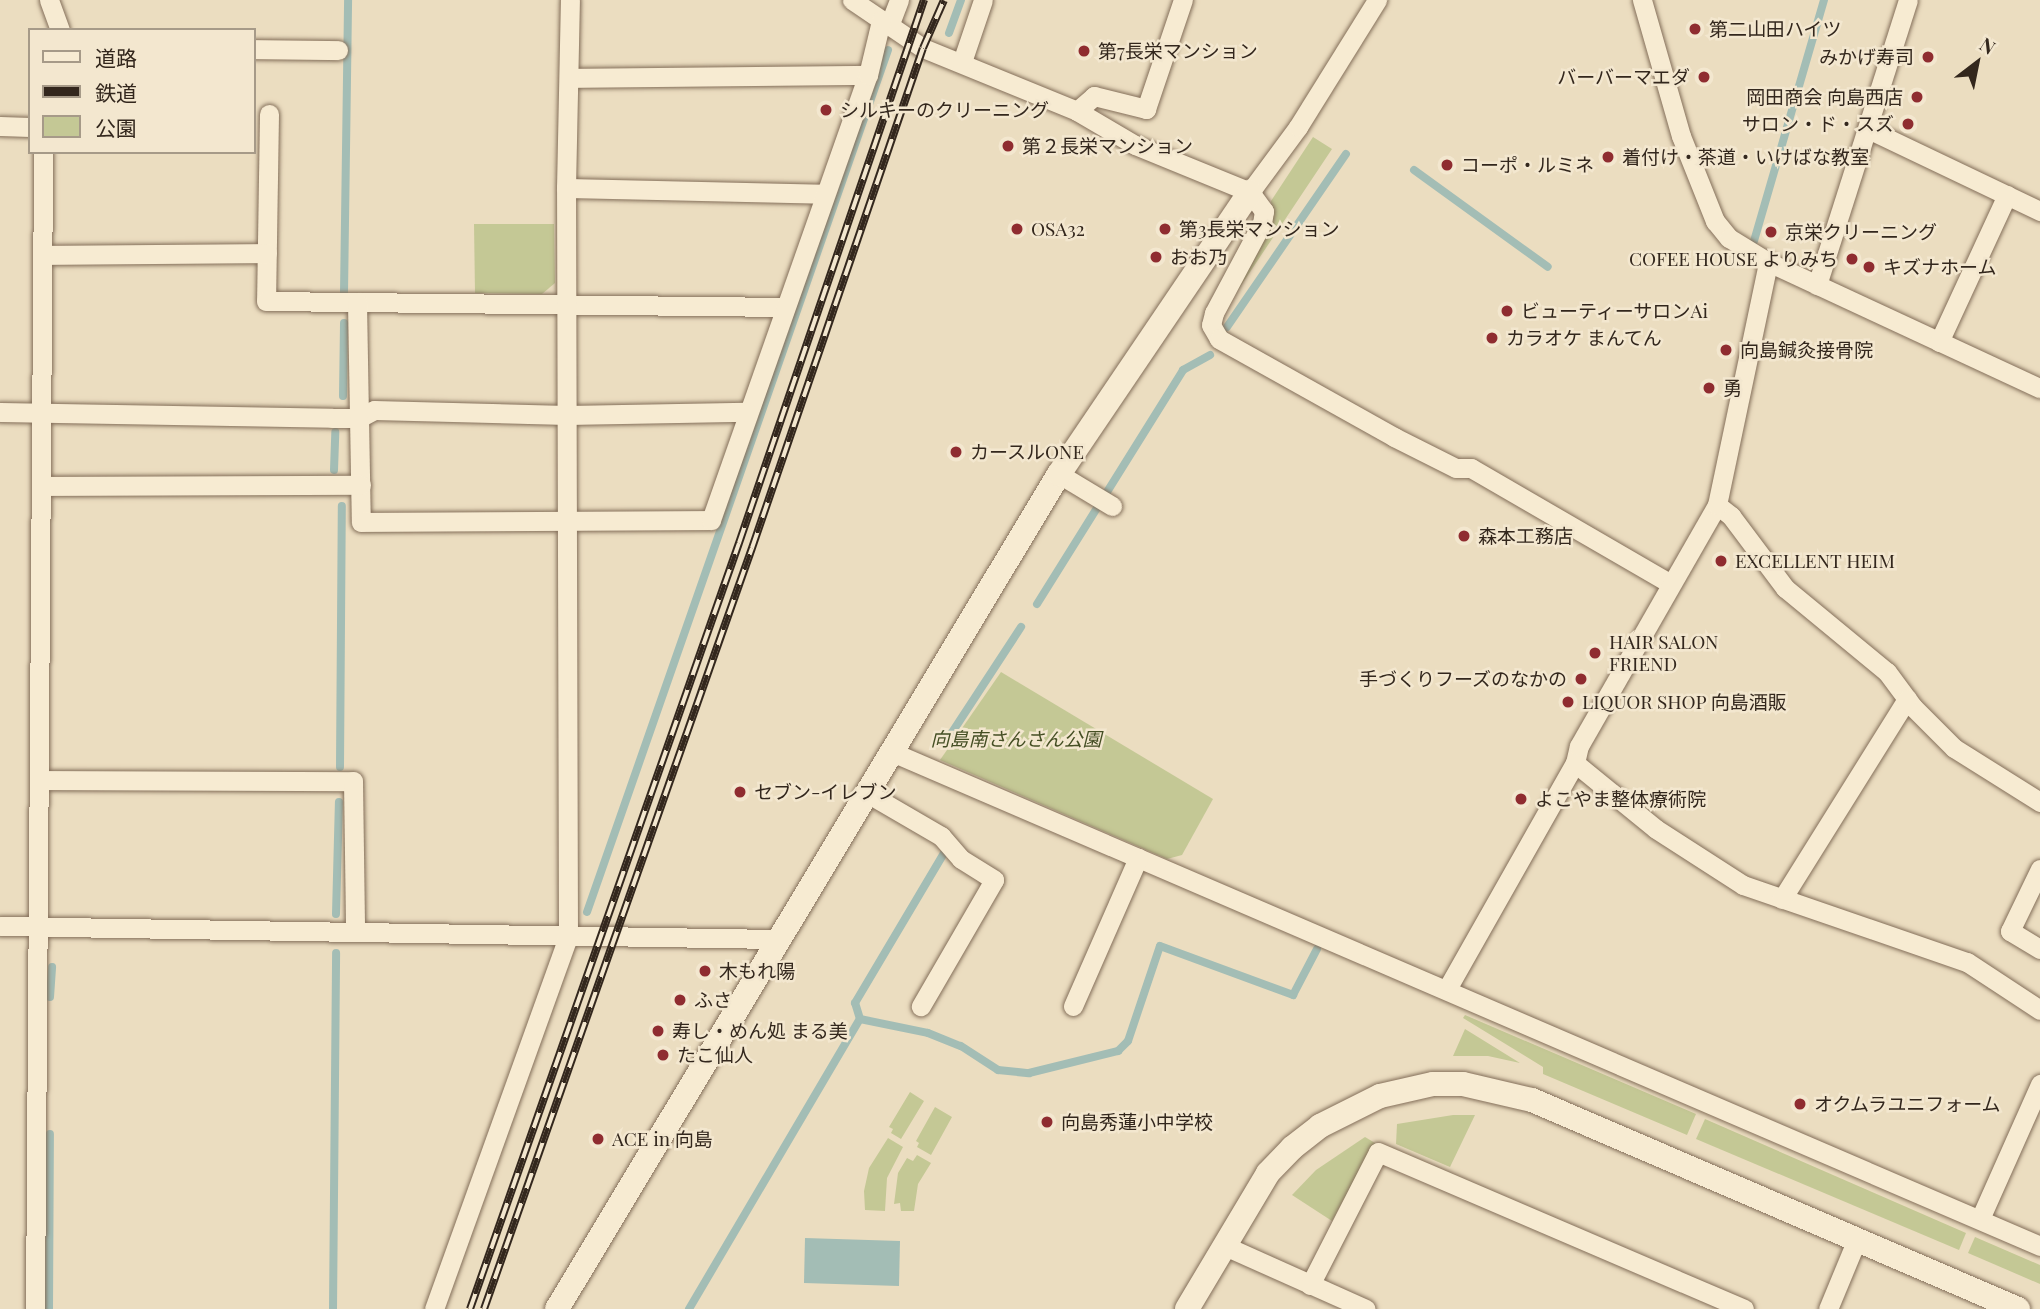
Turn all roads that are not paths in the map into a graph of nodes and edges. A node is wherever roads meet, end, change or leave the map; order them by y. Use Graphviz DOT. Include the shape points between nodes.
graph roads {
  1 [pos="49,0"];
  2 [pos="570,0"];
  3 [pos="852,0"];
  4 [pos="899,0"];
  5 [pos="983,0"];
  6 [pos="1183,0"];
  7 [pos="1377,0"];
  8 [pos="1642,0"];
  9 [pos="1908,0"];
  10 [pos="885,24"];
  11 [pos="59,28"];
  12 [pos="256,49"];
  13 [pos="338,50"];
  14 [pos="962,62"];
  15 [pos="868,75"];
  16 [pos="569,78"];
  17 [pos="1077,111"];
  18 [pos="269,114"];
  19 [pos="0,126"];
  20 [pos="28,127"];
  21 [pos="1868,129"];
  22 [pos="43,154"];
  23 [pos="566,188"];
  24 [pos="1250,192"];
  25 [pos="825,194"];
  26 [pos="2007,195"];
  27 [pos="2040,211"];
  28 [pos="267,253"];
  29 [pos="43,255"];
  30 [pos="1768,262"];
  31 [pos="1817,285"];
  32 [pos="357,302"];
  33 [pos="568,306"];
  34 [pos="785,307"];
  35 [pos="1940,342"];
  36 [pos="2040,388"];
  37 [pos="0,412"];
  38 [pos="747,412"];
  39 [pos="42,415"];
  40 [pos="567,415"];
  41 [pos="359,418"];
  42 [pos="1059,474"];
  43 [pos="360,485"];
  44 [pos="41,486"];
  45 [pos="1104,501"];
  46 [pos="1717,505"];
  47 [pos="567,519"];
  48 [pos="1671,584"];
  49 [pos="1907,699"];
  50 [pos="892,752"];
  51 [pos="1575,763"];
  52 [pos="39,780"];
  53 [pos="867,793"];
  54 [pos="2040,802"];
  55 [pos="1138,858"];
  56 [pos="2040,869"];
  57 [pos="1782,899"];
  58 [pos="0,926"];
  59 [pos="38,926"];
  60 [pos="355,930"];
  61 [pos="568,936"];
  62 [pos="779,939"];
  63 [pos="2040,949"];
  64 [pos="1447,989"];
  65 [pos="921,1006"];
  66 [pos="1073,1006"];
  67 [pos="2040,1010"];
  68 [pos="2040,1084"];
  69 [pos="1980,1219"];
  70 [pos="1857,1239"];
  71 [pos="1225,1246"];
  72 [pos="2040,1246"];
  73 [pos="1310,1285"];
  74 [pos="35,1309"];
  75 [pos="434,1309"];
  76 [pos="557,1309"];
  77 [pos="1188,1309"];
  78 [pos="1366,1309"];
  79 [pos="1744,1309"];
  80 [pos="1828,1309"];
  81 [pos="2018,1309"];
  1 -- 11 [label="street"];
  2 -- 16 [label="street"];
  3 -- 10 [label="street"];
  4 -- 10 [label="street"];
  5 -- 14 [label="street"];
  6 -- 17 [label="street" via="1146,109 1094,96"];
  7 -- 24 [label="street" via="1298,127"];
  8 -- 30 [label="street" via="1681,136 1715,221 1729,238"];
  9 -- 21 [label="street"];
  10 -- 14 [label="street" via="923,48"];
  10 -- 15 [label="street"];
  12 -- 13 [label="street"];
  14 -- 17 [label="street"];
  15 -- 16 [label="street"];
  15 -- 25 [label="street"];
  16 -- 23 [label="street"];
  17 -- 24 [label="street" via="1135,145"];
  18 -- 28 [label="street"];
  19 -- 20 [label="street"];
  21 -- 26 [label="street"];
  21 -- 31 [label="street"];
  22 -- 29 [label="street"];
  23 -- 25 [label="street"];
  23 -- 33 [label="street"];
  24 -- 42 [label="street"];
  24 -- 48 [label="street" via="1264,211 1262,223 1214,313 1211,325 1219,339 1394,437 1456,468 1471,468"];
  25 -- 34 [label="street"];
  26 -- 27 [label="street"];
  26 -- 35 [label="street"];
  28 -- 29 [label="street"];
  28 -- 32 [label="street" via="266,301"];
  29 -- 39 [label="street"];
  30 -- 31 [label="street"];
  30 -- 46 [label="street"];
  31 -- 35 [label="street"];
  32 -- 33 [label="street"];
  32 -- 41 [label="street"];
  33 -- 34 [label="street"];
  33 -- 40 [label="street"];
  34 -- 38 [label="street"];
  35 -- 36 [label="street"];
  37 -- 39 [label="street"];
  38 -- 40 [label="street"];
  38 -- 47 [label="street" via="711,520"];
  39 -- 41 [label="street"];
  39 -- 44 [label="street"];
  40 -- 41 [label="street" via="374,410"];
  40 -- 47 [label="street"];
  41 -- 43 [label="street"];
  42 -- 45 [label="street"];
  42 -- 50 [label="street"];
  43 -- 44 [label="street"];
  43 -- 47 [label="street" via="361,522"];
  44 -- 52 [label="street"];
  46 -- 48 [label="street"];
  46 -- 49 [label="street" via="1731,516 1785,588 1887,672"];
  47 -- 61 [label="street"];
  48 -- 51 [label="street" via="1579,746"];
  49 -- 54 [label="street" via="1954,748"];
  49 -- 57 [label="street"];
  50 -- 53 [label="street"];
  50 -- 55 [label="street"];
  51 -- 57 [label="street" via="1656,829 1743,885"];
  51 -- 64 [label="street"];
  52 -- 59 [label="street"];
  52 -- 60 [label="street" via="353,781"];
  53 -- 62 [label="street"];
  53 -- 65 [label="street" via="941,836 961,859 994,880"];
  55 -- 64 [label="street"];
  55 -- 66 [label="street"];
  56 -- 63 [label="street" via="2010,930"];
  57 -- 67 [label="street" via="1967,962"];
  58 -- 59 [label="street"];
  59 -- 60 [label="street"];
  59 -- 74 [label="street"];
  60 -- 61 [label="street"];
  61 -- 62 [label="street"];
  61 -- 75 [label="street"];
  62 -- 76 [label="street"];
  64 -- 69 [label="street"];
  68 -- 69 [label="street"];
  69 -- 72 [label="street"];
  70 -- 71 [label="street" via="1532,1100 1464,1084 1433,1084 1380,1096 1320,1126 1268,1173"];
  70 -- 80 [label="street"];
  70 -- 81 [label="street"];
  71 -- 73 [label="street"];
  71 -- 77 [label="street"];
  73 -- 78 [label="street"];
  73 -- 79 [label="street" via="1378,1152"];
}
